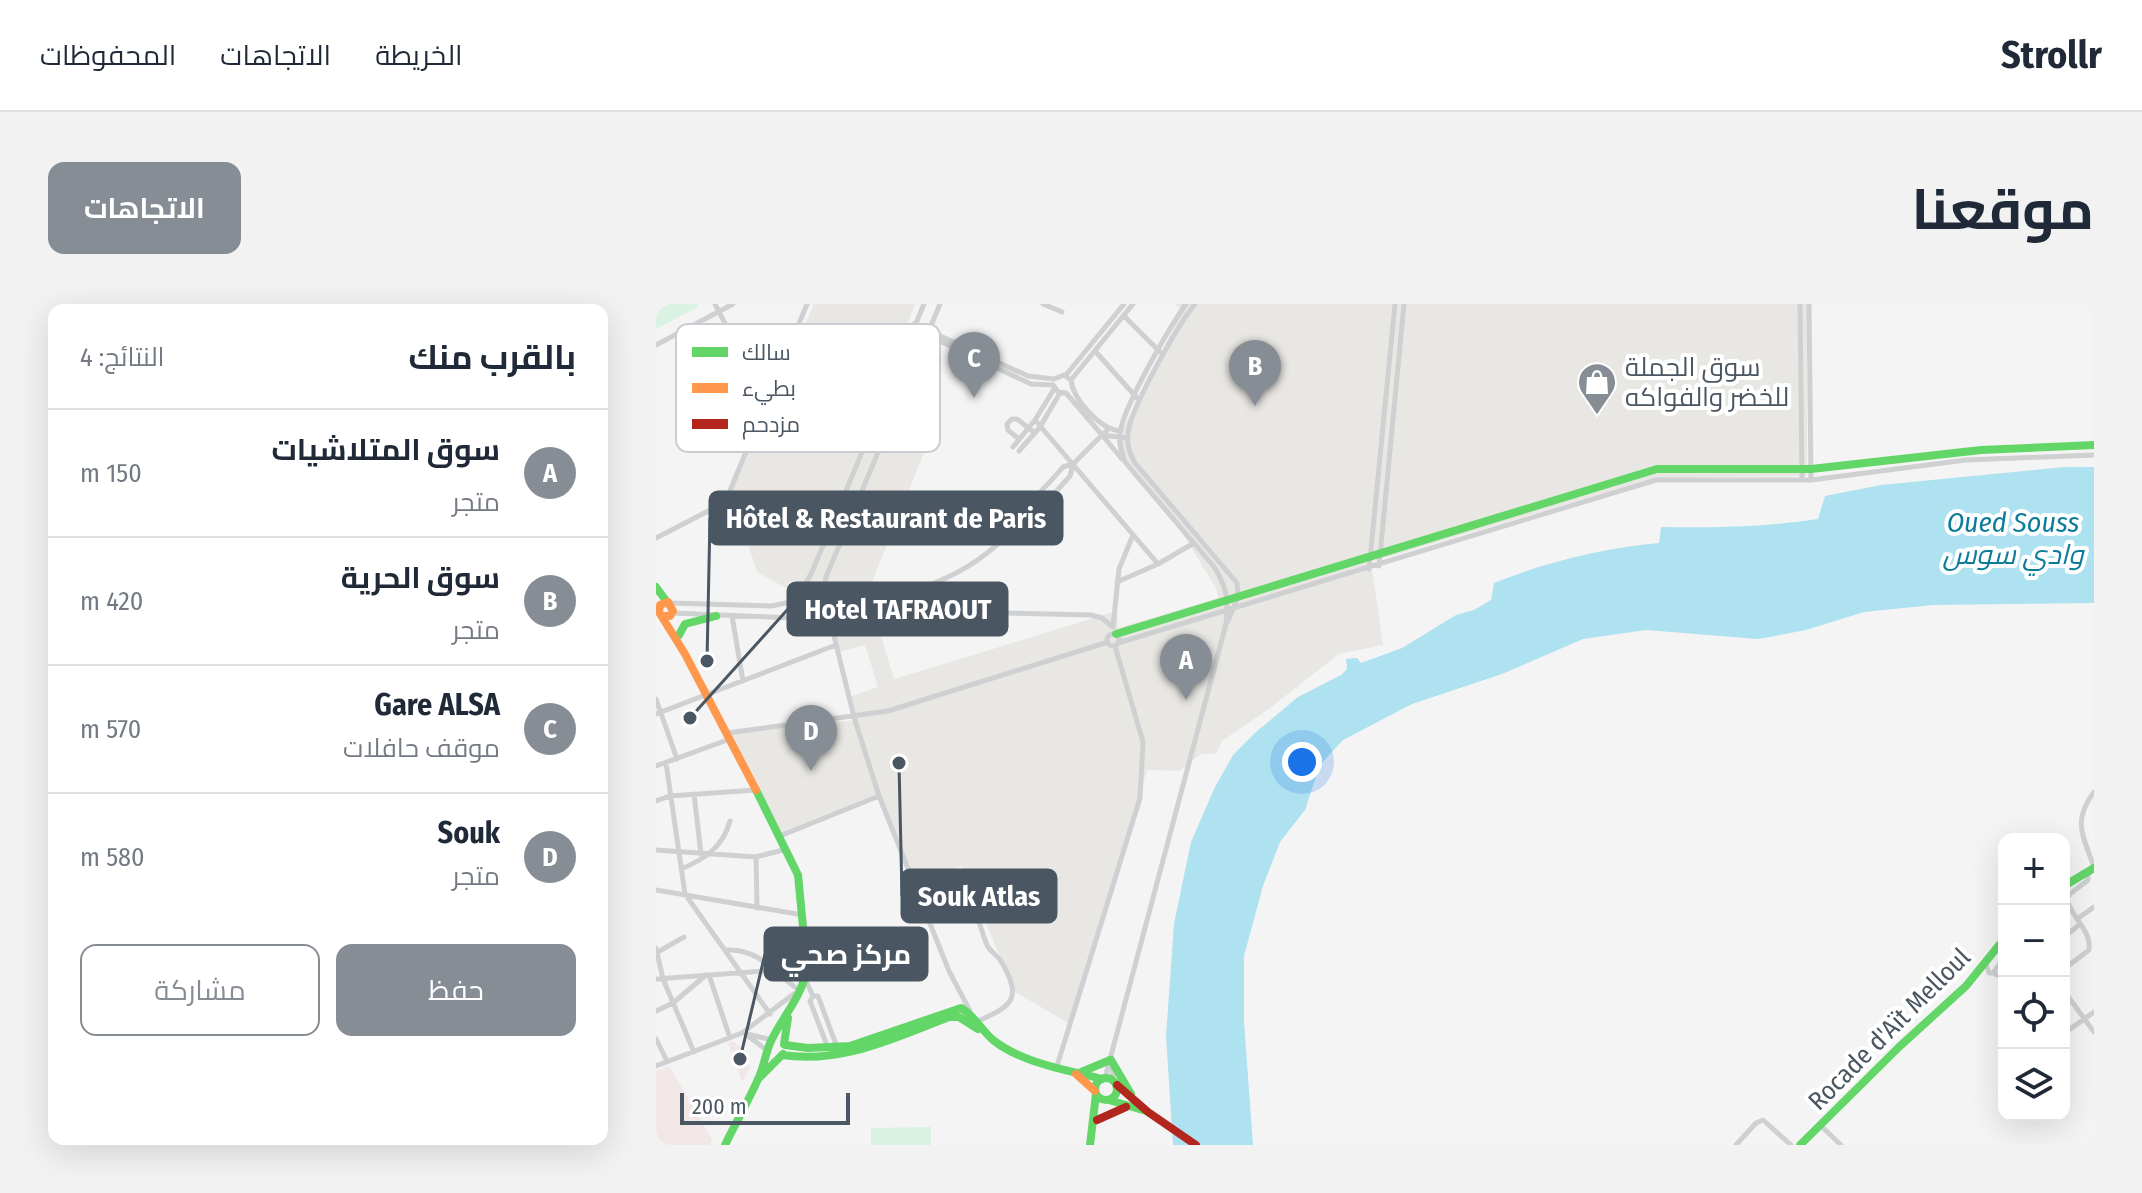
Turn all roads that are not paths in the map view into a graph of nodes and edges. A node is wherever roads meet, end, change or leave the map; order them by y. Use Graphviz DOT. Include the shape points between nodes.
graph roads {
  1 [pos="715,304"];
  2 [pos="733,304"];
  3 [pos="807,304"];
  4 [pos="924,304"];
  5 [pos="940,304"];
  6 [pos="1043,304"];
  7 [pos="1124,304"];
  8 [pos="1133,304"];
  9 [pos="1186,304"];
  10 [pos="1195,304"];
  11 [pos="1395,304"];
  12 [pos="1404,304"];
  13 [pos="1800,304"];
  14 [pos="1809,304"];
  15 [pos="719,312"];
  16 [pos="1062,312"];
  17 [pos="1124,316"];
  18 [pos="696,324"];
  19 [pos="725,324"];
  20 [pos="799,324"];
  21 [pos="914,324"];
  22 [pos="931,324"];
  23 [pos="676,335"];
  24 [pos="940,338"];
  25 [pos="656,345"];
  26 [pos="1400,350"];
  27 [pos="1095,351"];
  28 [pos="1161,353"];
  29 [pos="1390,353"];
  30 [pos="1399,357"];
  31 [pos="1069,378"];
  32 [pos="1060,388"];
  33 [pos="1138,398"];
  34 [pos="1035,420"];
  35 [pos="1040,427"];
  36 [pos="1028,428"];
  37 [pos="1108,429"];
  38 [pos="1035,433"];
  39 [pos="1120,434"];
  40 [pos="1128,434"];
  41 [pos="1102,435"];
  42 [pos="1022,441"];
  43 [pos="2094,445"];
  44 [pos="1016,449"];
  45 [pos="746,452"];
  46 [pos="861,452"];
  47 [pos="877,452"];
  48 [pos="2094,455"];
  49 [pos="1125,462"];
  50 [pos="1073,464"];
  51 [pos="1807,469"];
  52 [pos="1802,480"];
  53 [pos="1811,480"];
  54 [pos="846,487"];
  55 [pos="860,493"];
  56 [pos="1014,527"];
  57 [pos="1133,535"];
  58 [pos="656,538"];
  59 [pos="1197,541"];
  60 [pos="1380,556"];
  61 [pos="1158,564"];
  62 [pos="1369,564"];
  63 [pos="1379,566"];
  64 [pos="1117,582"];
  65 [pos="1237,583"];
  66 [pos="656,587"];
  67 [pos="803,591"];
  68 [pos="1253,592"];
  69 [pos="823,597"];
  70 [pos="1238,597"];
  71 [pos="796,601"];
  72 [pos="1230,606"];
  73 [pos="664,608"];
  74 [pos="824,609"];
  75 [pos="716,616"];
  76 [pos="732,616"];
  77 [pos="804,617"];
  78 [pos="679,635"];
  79 [pos="1115,637"];
  80 [pos="1108,642"];
  81 [pos="836,645"];
  82 [pos="685,654"];
  83 [pos="743,681"];
  84 [pos="707,695"];
  85 [pos="656,699"];
  86 [pos="659,713"];
  87 [pos="854,717"];
  88 [pos="729,736"];
  89 [pos="677,759"];
  90 [pos="666,763"];
  91 [pos="656,766"];
  92 [pos="756,790"];
  93 [pos="2094,792"];
  94 [pos="694,794"];
  95 [pos="670,796"];
  96 [pos="879,796"];
  97 [pos="656,801"];
  98 [pos="730,821"];
  99 [pos="780,836"];
  100 [pos="656,849"];
  101 [pos="787,849"];
  102 [pos="678,852"];
  103 [pos="701,854"];
  104 [pos="710,855"];
  105 [pos="2092,856"];
  106 [pos="756,857"];
  107 [pos="2092,868"];
  108 [pos="681,869"];
  109 [pos="2070,882"];
  110 [pos="656,890"];
  111 [pos="685,894"];
  112 [pos="2094,907"];
  113 [pos="757,908"];
  114 [pos="803,915"];
  115 [pos="955,915"];
  116 [pos="2078,922"];
  117 [pos="2070,931"];
  118 [pos="684,937"];
  119 [pos="1998,947"];
  120 [pos="657,950"];
  121 [pos="727,950"];
  122 [pos="1986,964"];
  123 [pos="2070,964"];
  124 [pos="1998,966"];
  125 [pos="807,968"];
  126 [pos="776,970"];
  127 [pos="741,973"];
  128 [pos="1993,973"];
  129 [pos="708,974"];
  130 [pos="2002,977"];
  131 [pos="660,979"];
  132 [pos="805,979"];
  133 [pos="799,990"];
  134 [pos="2070,1001"];
  135 [pos="673,1003"];
  136 [pos="963,1010"];
  137 [pos="656,1011"];
  138 [pos="2094,1012"];
  139 [pos="770,1014"];
  140 [pos="788,1016"];
  141 [pos="2085,1020"];
  142 [pos="972,1023"];
  143 [pos="2070,1029"];
  144 [pos="2094,1032"];
  145 [pos="745,1034"];
  146 [pos="730,1038"];
  147 [pos="656,1039"];
  148 [pos="774,1040"];
  149 [pos="784,1044"];
  150 [pos="832,1048"];
  151 [pos="694,1052"];
  152 [pos="769,1052"];
  153 [pos="781,1055"];
  154 [pos="1111,1059"];
  155 [pos="667,1061"];
  156 [pos="656,1066"];
  157 [pos="1057,1066"];
  158 [pos="1077,1072"];
  159 [pos="758,1079"];
  160 [pos="1109,1081"];
  161 [pos="1096,1092"];
  162 [pos="1108,1100"];
  163 [pos="1130,1103"];
  164 [pos="1097,1120"];
  165 [pos="1820,1125"];
  166 [pos="1092,1130"];
  167 [pos="725,1145"];
  168 [pos="1090,1145"];
  169 [pos="1196,1145"];
  170 [pos="1736,1145"];
  171 [pos="1791,1145"];
  172 [pos="1800,1145"];
  173 [pos="1841,1145"];
  1 -- 15 [label="street"];
  2 -- 15 [label="street"];
  3 -- 20 [label="street"];
  4 -- 21 [label="street"];
  5 -- 22 [label="street"];
  6 -- 16 [label="street"];
  7 -- 31 [label="street"];
  8 -- 17 [label="street"];
  9 -- 28 [label="street"];
  10 -- 28 [label="street"];
  11 -- 29 [label="street"];
  12 -- 26 [label="street"];
  13 -- 51 [label="street"];
  14 -- 51 [label="street"];
  15 -- 18 [label="street"];
  15 -- 19 [label="street"];
  17 -- 27 [label="street"];
  17 -- 28 [label="street"];
  23 -- 25 [label="street"];
  24 -- 32 [label="street"];
  26 -- 29 [label="street"];
  26 -- 30 [label="street"];
  27 -- 31 [label="street"];
  27 -- 33 [label="street"];
  28 -- 33 [label="street"];
  29 -- 30 [label="street"];
  29 -- 62 [label="street"];
  30 -- 60 [label="street"];
  31 -- 32 [label="street"];
  31 -- 32 [label="street" via="1060,375"];
  32 -- 34 [label="street"];
  32 -- 35 [label="street"];
  32 -- 37 [label="street"];
  32 -- 41 [label="street"];
  33 -- 39 [label="street"];
  33 -- 40 [label="street"];
  34 -- 35 [label="street"];
  34 -- 36 [label="street"];
  35 -- 38 [label="street"];
  35 -- 50 [label="street"];
  36 -- 38 [label="street"];
  36 -- 42 [label="street"];
  36 -- 42 [label="street" via="1017,419 1009,422 1008,430"];
  37 -- 39 [label="street"];
  37 -- 41 [label="street"];
  38 -- 42 [label="street"];
  39 -- 40 [label="street"];
  39 -- 41 [label="street"];
  39 -- 49 [label="street"];
  40 -- 59 [label="street" via="1135,463"];
  41 -- 49 [label="street"];
  41 -- 50 [label="street"];
  42 -- 44 [label="street"];
  43 -- 51 [label="street" via="1971,450"];
  45 -- 58 [label="street" via="725,499"];
  46 -- 54 [label="street"];
  47 -- 55 [label="street"];
  48 -- 53 [label="street" via="1979,459"];
  49 -- 59 [label="street"];
  50 -- 56 [label="street" via="1063,467"];
  50 -- 56 [label="street" via="1070,476 1026,525"];
  50 -- 57 [label="street"];
  51 -- 52 [label="street"];
  51 -- 53 [label="street"];
  51 -- 60 [label="street" via="1657,469"];
  52 -- 53 [label="street"];
  52 -- 63 [label="street" via="1656,480"];
  54 -- 55 [label="street"];
  54 -- 67 [label="street"];
  55 -- 69 [label="street"];
  56 -- 69 [label="street" via="963,570 929,586 852,601"];
  57 -- 61 [label="street"];
  57 -- 64 [label="street"];
  59 -- 61 [label="street"];
  59 -- 65 [label="street"];
  59 -- 72 [label="street"];
  60 -- 62 [label="street"];
  60 -- 63 [label="street"];
  61 -- 64 [label="street"];
  62 -- 63 [label="street"];
  62 -- 68 [label="street"];
  62 -- 72 [label="street"];
  64 -- 79 [label="street"];
  65 -- 68 [label="street"];
  65 -- 70 [label="street"];
  66 -- 73 [label="street"];
  67 -- 69 [label="street" via="811,589"];
  67 -- 71 [label="street"];
  68 -- 70 [label="street"];
  69 -- 74 [label="street"];
  70 -- 72 [label="street"];
  71 -- 73 [label="street"];
  71 -- 77 [label="street"];
  72 -- 79 [label="street"];
  72 -- 154 [label="street"];
  73 -- 75 [label="street"];
  73 -- 78 [label="street"];
  73 -- 82 [label="street"];
  74 -- 77 [label="street" via="814,618"];
  74 -- 79 [label="street" via="1091,615 1102,618"];
  74 -- 81 [label="street"];
  75 -- 76 [label="street"];
  75 -- 78 [label="street" via="685,624"];
  76 -- 77 [label="street"];
  76 -- 83 [label="street"];
  78 -- 82 [label="street"];
  79 -- 80 [label="street"];
  79 -- 80 [label="street" via="1109,636"];
  79 -- 157 [label="street" via="1143,742 1140,798"];
  80 -- 87 [label="street"];
  81 -- 83 [label="street"];
  81 -- 87 [label="street"];
  82 -- 84 [label="street"];
  83 -- 84 [label="street"];
  84 -- 86 [label="street"];
  84 -- 88 [label="street"];
  85 -- 86 [label="street"];
  86 -- 89 [label="street"];
  87 -- 88 [label="street"];
  87 -- 96 [label="street"];
  88 -- 89 [label="street"];
  88 -- 92 [label="street"];
  89 -- 90 [label="street"];
  90 -- 91 [label="street"];
  90 -- 95 [label="street"];
  92 -- 94 [label="street"];
  92 -- 99 [label="street"];
  93 -- 105 [label="street" via="2081,817 2082,840"];
  94 -- 95 [label="street"];
  94 -- 103 [label="street"];
  95 -- 97 [label="street"];
  95 -- 102 [label="street"];
  96 -- 99 [label="street"];
  96 -- 136 [label="street"];
  98 -- 104 [label="street"];
  99 -- 101 [label="street"];
  100 -- 102 [label="street"];
  101 -- 106 [label="street"];
  101 -- 114 [label="street" via="798,875"];
  102 -- 103 [label="street"];
  102 -- 108 [label="street"];
  103 -- 104 [label="street"];
  104 -- 106 [label="street"];
  104 -- 108 [label="street"];
  105 -- 107 [label="street"];
  106 -- 113 [label="street"];
  107 -- 109 [label="street"];
  107 -- 116 [label="street" via="2088,880 2067,899"];
  108 -- 111 [label="street"];
  110 -- 111 [label="street"];
  111 -- 113 [label="street"];
  111 -- 121 [label="street"];
  112 -- 116 [label="street"];
  113 -- 114 [label="street"];
  114 -- 125 [label="street"];
  115 -- 142 [label="street" via="968,907 974,910 1013,995 1005,1009"];
  116 -- 117 [label="street"];
  116 -- 123 [label="street" via="2089,939 2089,950"];
  118 -- 120 [label="street"];
  119 -- 122 [label="street, Rocade d'Aït Melloul"];
  120 -- 131 [label="street"];
  121 -- 126 [label="street" via="750,953"];
  121 -- 127 [label="street"];
  122 -- 128 [label="street"];
  122 -- 165 [label="street, Rocade d'Aït Melloul"];
  124 -- 128 [label="street"];
  125 -- 126 [label="street"];
  125 -- 132 [label="street"];
  126 -- 127 [label="street"];
  126 -- 133 [label="street"];
  127 -- 129 [label="street"];
  127 -- 139 [label="street"];
  128 -- 130 [label="street"];
  129 -- 131 [label="street"];
  129 -- 135 [label="street"];
  129 -- 146 [label="street"];
  131 -- 135 [label="street"];
  132 -- 133 [label="street"];
  132 -- 150 [label="street" via="818,996"];
  133 -- 139 [label="street"];
  133 -- 140 [label="street"];
  134 -- 141 [label="street"];
  135 -- 137 [label="street"];
  135 -- 151 [label="street"];
  136 -- 142 [label="street"];
  136 -- 150 [label="street"];
  136 -- 153 [label="street" via="838,1056"];
  138 -- 141 [label="street"];
  139 -- 145 [label="street"];
  140 -- 148 [label="street"];
  140 -- 149 [label="street"];
  141 -- 143 [label="street"];
  141 -- 144 [label="street"];
  142 -- 157 [label="street" via="997,1042"];
  145 -- 146 [label="street"];
  145 -- 148 [label="street"];
  145 -- 152 [label="street"];
  146 -- 151 [label="street"];
  147 -- 155 [label="street"];
  148 -- 149 [label="street"];
  148 -- 152 [label="street"];
  149 -- 150 [label="street"];
  149 -- 153 [label="street"];
  151 -- 155 [label="street"];
  152 -- 153 [label="street"];
  152 -- 159 [label="street"];
  153 -- 159 [label="street"];
  154 -- 158 [label="street"];
  154 -- 160 [label="street"];
  154 -- 163 [label="street"];
  155 -- 156 [label="street"];
  157 -- 158 [label="street"];
  158 -- 160 [label="street"];
  158 -- 161 [label="street"];
  159 -- 167 [label="street"];
  160 -- 161 [label="street" via="1096,1084"];
  160 -- 162 [label="street" via="1116,1094"];
  160 -- 163 [label="street"];
  161 -- 162 [label="street"];
  161 -- 166 [label="street"];
  162 -- 163 [label="street"];
  162 -- 164 [label="street"];
  163 -- 164 [label="street"];
  163 -- 169 [label="street"];
  164 -- 166 [label="street"];
  165 -- 172 [label="street, Rocade d'Aït Melloul"];
  165 -- 173 [label="street"];
  166 -- 168 [label="street"];
  170 -- 171 [label="street" via="1763,1120"];
}
